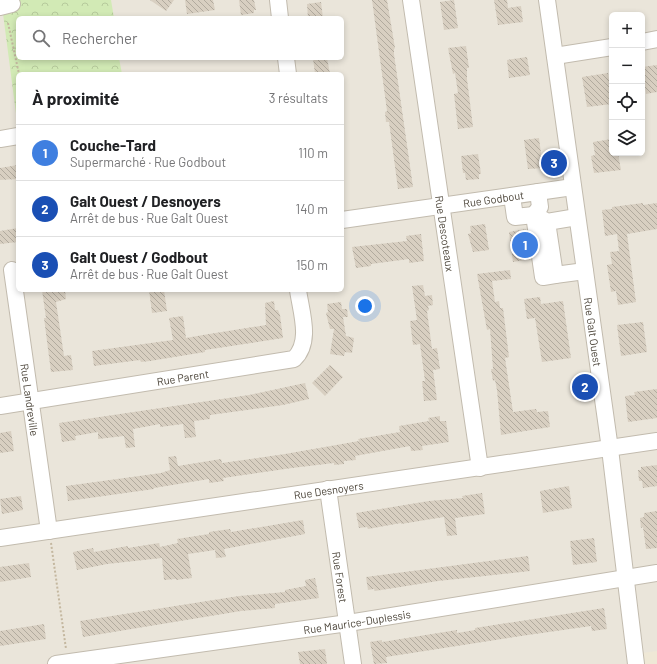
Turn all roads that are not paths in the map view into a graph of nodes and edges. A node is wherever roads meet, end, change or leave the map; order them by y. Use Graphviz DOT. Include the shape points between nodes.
graph roads {
  1 [pos="278,0"];
  2 [pos="411,0"];
  3 [pos="547,0"];
  4 [pos="280,16"];
  5 [pos="657,39"];
  6 [pos="645,41"];
  7 [pos="609,47"];
  8 [pos="555,56"];
  9 [pos="286,60"];
  10 [pos="288,72"];
  11 [pos="16,136"];
  12 [pos="0,139"];
  13 [pos="573,187"];
  14 [pos="538,192"];
  15 [pos="512,196"];
  16 [pos="442,206"];
  17 [pos="577,217"];
  18 [pos="541,218"];
  19 [pos="344,220"];
  20 [pos="10,270"];
  21 [pos="585,272"];
  22 [pos="298,292"];
  23 [pos="31,402"];
  24 [pos="0,406"];
  25 [pos="657,441"];
  26 [pos="610,449"];
  27 [pos="480,468"];
  28 [pos="328,490"];
  29 [pos="49,531"];
  30 [pos="0,538"];
  31 [pos="657,573"];
  32 [pos="626,578"];
  33 [pos="348,623"];
  34 [pos="64,663"];
  35 [pos="353,664"];
  36 [pos="636,664"];
  1 -- 4 [label="street"];
  2 -- 16 [label="street, Rue Descoteaux"];
  3 -- 8 [label="street, Rue Galt Ouest"];
  5 -- 6 [label="street"];
  7 -- 8 [label="street"];
  8 -- 13 [label="street, Rue Galt Ouest"];
  9 -- 10 [label="street"];
  11 -- 12 [label="street"];
  13 -- 14 [label="street, Rue Godbout"];
  13 -- 17 [label="street, Rue Galt Ouest"];
  14 -- 15 [label="street, Rue Godbout"];
  14 -- 18 [label="street"];
  15 -- 16 [label="street, Rue Godbout"];
  15 -- 18 [label="street" via="515,217"];
  16 -- 19 [label="street, Rue Godbout"];
  16 -- 27 [label="street, Rue Descoteaux"];
  17 -- 18 [label="street"];
  17 -- 21 [label="street, Rue Galt Ouest"];
  18 -- 21 [label="street" via="555,275"];
  20 -- 23 [label="street, Rue Landreville"];
  21 -- 26 [label="street, Rue Galt Ouest"];
  22 -- 23 [label="street, Rue Parent" via="304,335 303,345 294,359"];
  23 -- 24 [label="street, Rue Parent"];
  23 -- 29 [label="street, Rue Landreville"];
  25 -- 26 [label="street, Rue Desnoyers"];
  26 -- 27 [label="street, Rue Desnoyers"];
  26 -- 32 [label="street, Rue Galt Ouest"];
  27 -- 28 [label="street, Rue Desnoyers"];
  28 -- 29 [label="street, Rue Desnoyers"];
  28 -- 33 [label="street, Rue Forest"];
  29 -- 30 [label="street, Rue Desnoyers"];
  31 -- 32 [label="street, Rue Maurice-Duplessis"];
  32 -- 33 [label="street, Rue Maurice-Duplessis"];
  32 -- 36 [label="street, Rue Galt Ouest"];
  33 -- 34 [label="street, Rue Maurice-Duplessis"];
  33 -- 35 [label="street, Rue Forest"];
}
